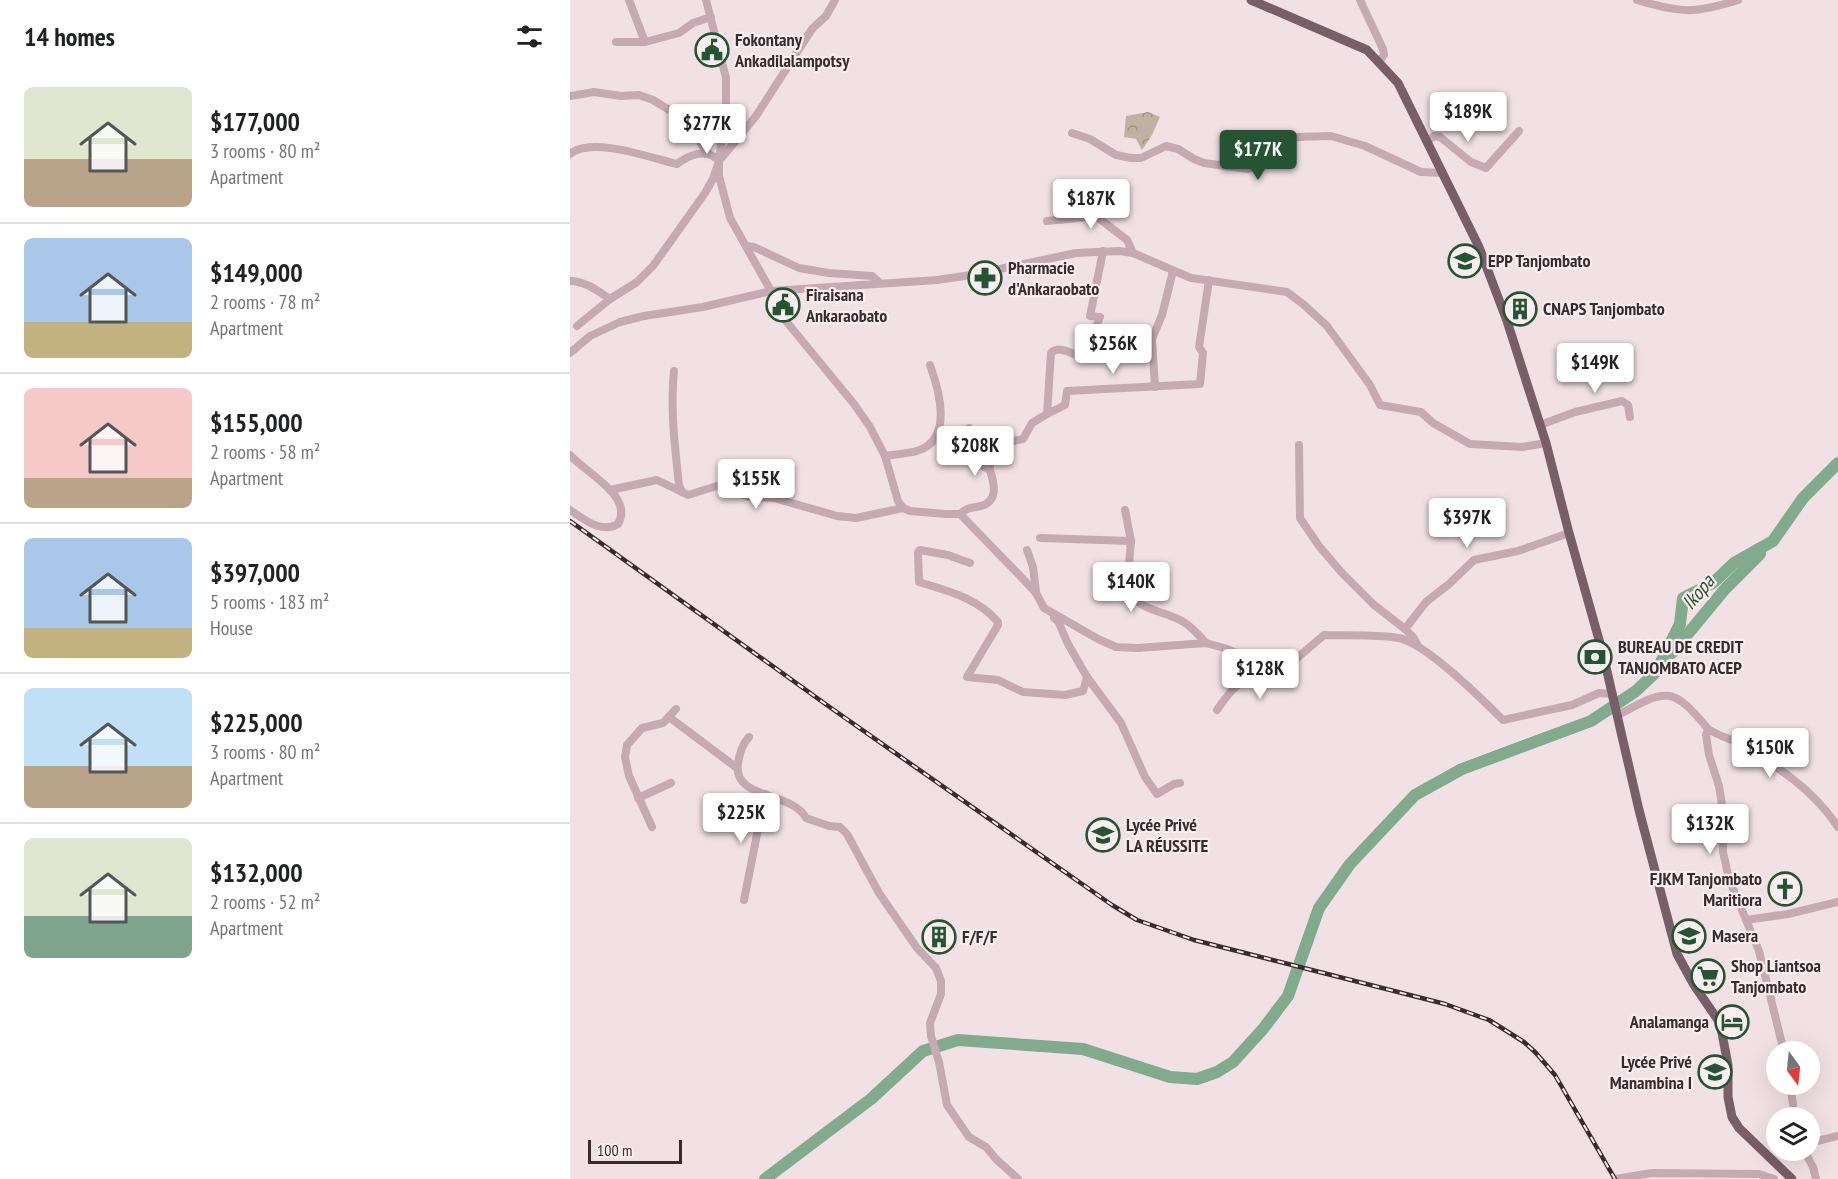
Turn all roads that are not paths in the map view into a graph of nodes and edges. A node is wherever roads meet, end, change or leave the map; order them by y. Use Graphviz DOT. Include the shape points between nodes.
graph roads {
  1 [pos="629,0"];
  2 [pos="706,0"];
  3 [pos="835,0"];
  4 [pos="1251,0"];
  5 [pos="1360,0"];
  6 [pos="1637,0"];
  7 [pos="1738,0"];
  8 [pos="711,17"];
  9 [pos="616,42"];
  10 [pos="645,42"];
  11 [pos="1379,62"];
  12 [pos="570,96"];
  13 [pos="1519,131"];
  14 [pos="1072,133"];
  15 [pos="1427,142"];
  16 [pos="707,152"];
  17 [pos="570,154"];
  18 [pos="719,161"];
  19 [pos="1443,173"];
  20 [pos="1047,221"];
  21 [pos="747,246"];
  22 [pos="1103,251"];
  23 [pos="1133,253"];
  24 [pos="1173,271"];
  25 [pos="1209,280"];
  26 [pos="570,282"];
  27 [pos="880,283"];
  28 [pos="771,291"];
  29 [pos="610,299"];
  30 [pos="577,326"];
  31 [pos="570,353"];
  32 [pos="930,365"];
  33 [pos="674,371"];
  34 [pos="1155,387"];
  35 [pos="1047,414"];
  36 [pos="1630,417"];
  37 [pos="1540,425"];
  38 [pos="969,428"];
  39 [pos="1546,443"];
  40 [pos="1299,445"];
  41 [pos="570,455"];
  42 [pos="885,456"];
  43 [pos="990,470"];
  44 [pos="610,490"];
  45 [pos="682,494"];
  46 [pos="903,508"];
  47 [pos="570,510"];
  48 [pos="1125,510"];
  49 [pos="960,514"];
  50 [pos="1569,533"];
  51 [pos="1040,538"];
  52 [pos="1131,541"];
  53 [pos="1027,550"];
  54 [pos="970,563"];
  55 [pos="1036,593"];
  56 [pos="1044,608"];
  57 [pos="1405,629"];
  58 [pos="1206,643"];
  59 [pos="1418,646"];
  60 [pos="1282,671"];
  61 [pos="1087,677"];
  62 [pos="1613,694"];
  63 [pos="676,709"];
  64 [pos="1216,710"];
  65 [pos="1618,715"];
  66 [pos="669,717"];
  67 [pos="1708,729"];
  68 [pos="749,736"];
  69 [pos="737,768"];
  70 [pos="671,783"];
  71 [pos="1180,783"];
  72 [pos="765,794"];
  73 [pos="638,798"];
  74 [pos="652,827"];
  75 [pos="1838,827"];
  76 [pos="744,900"];
  77 [pos="1838,902"];
  78 [pos="1746,920"];
  79 [pos="1781,1041"];
  80 [pos="1838,1136"];
  81 [pos="1820,1140"];
  82 [pos="1810,1161"];
  83 [pos="1627,1178"];
  84 [pos="1782,1178"];
  85 [pos="1018,1179"];
  86 [pos="1615,1179"];
  87 [pos="1816,1179"];
  1 -- 10 [label="street"];
  2 -- 8 [label="street"];
  3 -- 18 [label="street" via="756,116"];
  4 -- 11 [label="main road" via="1367,50"];
  5 -- 11 [label="street" via="1383,50"];
  6 -- 7 [label="street" via="1697,11"];
  8 -- 10 [label="street" via="679,33"];
  8 -- 18 [label="street" via="726,78"];
  9 -- 10 [label="street"];
  11 -- 15 [label="main road" via="1398,83"];
  12 -- 16 [label="street" via="594,92 639,95 653,100 692,128"];
  13 -- 15 [label="street" via="1486,168 1471,162 1440,137 1434,136"];
  14 -- 19 [label="street" via="1116,155 1141,158 1166,146 1203,163 1248,169 1265,164 1281,144 1295,137 1331,136 1365,146 1421,171"];
  15 -- 19 [label="main road"];
  16 -- 17 [label="street" via="676,164 611,148 591,147"];
  16 -- 18 [label="street"];
  18 -- 21 [label="street" via="730,218"];
  18 -- 29 [label="street" via="705,193 652,266 637,282"];
  19 -- 37 [label="main road" via="1479,247 1508,321"];
  20 -- 23 [label="street" via="1096,216 1126,240"];
  21 -- 27 [label="street" via="799,268 872,276"];
  21 -- 28 [label="street"];
  22 -- 23 [label="street"];
  22 -- 27 [label="street" via="960,277"];
  22 -- 35 [label="street" via="1090,316 1100,317 1079,356 1060,349 1051,353"];
  23 -- 24 [label="street"];
  24 -- 25 [label="street"];
  24 -- 34 [label="street" via="1152,339"];
  25 -- 34 [label="street" via="1199,347 1203,353 1200,384"];
  25 -- 39 [label="street" via="1287,292 1327,326 1380,405 1420,412 1470,444 1522,447"];
  26 -- 29 [label="street" via="595,288"];
  27 -- 28 [label="street"];
  28 -- 31 [label="street" via="620,322 590,336"];
  28 -- 42 [label="street" via="781,315 854,404"];
  29 -- 30 [label="street"];
  32 -- 42 [label="street" via="940,397 939,431 918,451"];
  33 -- 45 [label="street" via="673,427"];
  34 -- 35 [label="street" via="1067,391 1065,405"];
  35 -- 43 [label="street" via="1032,423 1023,439 990,446"];
  36 -- 37 [label="street" via="1628,405 1622,401"];
  37 -- 39 [label="main road"];
  38 -- 43 [label="street" via="979,464"];
  39 -- 50 [label="main road"];
  40 -- 57 [label="street" via="1300,518 1342,573"];
  41 -- 44 [label="street"];
  42 -- 46 [label="street"];
  43 -- 49 [label="street" via="995,493 991,500"];
  44 -- 45 [label="street" via="657,480"];
  44 -- 47 [label="street" via="622,508 618,524 597,526"];
  45 -- 46 [label="street" via="736,480 737,493 774,498 837,516 856,518"];
  46 -- 49 [label="street"];
  48 -- 52 [label="street"];
  49 -- 55 [label="street"];
  50 -- 57 [label="street" via="1518,551 1474,560 1426,602"];
  50 -- 62 [label="main road"];
  51 -- 52 [label="street"];
  52 -- 58 [label="street" via="1130,588 1134,598 1143,606 1183,621"];
  53 -- 55 [label="street"];
  54 -- 61 [label="street" via="948,555 918,552 919,582 944,588 978,604 997,620 998,625 967,677 998,680 1023,692 1065,695 1083,691"];
  55 -- 56 [label="street"];
  56 -- 58 [label="street" via="1116,647"];
  56 -- 61 [label="street" via="1058,621"];
  57 -- 59 [label="street"];
  58 -- 60 [label="street"];
  59 -- 60 [label="street" via="1400,638 1324,635"];
  59 -- 62 [label="street" via="1503,720 1572,705 1599,693"];
  60 -- 64 [label="street" via="1280,679 1259,688 1250,680 1244,681"];
  61 -- 71 [label="street" via="1121,723 1153,790 1157,794"];
  62 -- 65 [label="main road"];
  63 -- 66 [label="street"];
  65 -- 67 [label="street" via="1643,701 1677,697"];
  65 -- 84 [label="main road" via="1677,954 1721,1028 1732,1117"];
  66 -- 69 [label="street"];
  66 -- 73 [label="street" via="663,723 642,728 627,745 625,757"];
  67 -- 75 [label="street" via="1797,781 1824,806"];
  67 -- 78 [label="street" via="1708,755 1723,811 1723,852"];
  68 -- 69 [label="street" via="741,746"];
  69 -- 72 [label="street" via="742,782"];
  70 -- 73 [label="street"];
  72 -- 76 [label="street"];
  72 -- 85 [label="street" via="793,804 806,818 840,827 847,834 879,893 917,948 936,968 942,981 941,994 930,1023 947,1106 969,1137 987,1147"];
  73 -- 74 [label="street"];
  77 -- 78 [label="street"];
  78 -- 79 [label="street" via="1759,951"];
  80 -- 81 [label="street"];
  82 -- 87 [label="street"];
  83 -- 84 [label="street" via="1652,1173 1759,1174"];
  83 -- 86 [label="street"];
}
